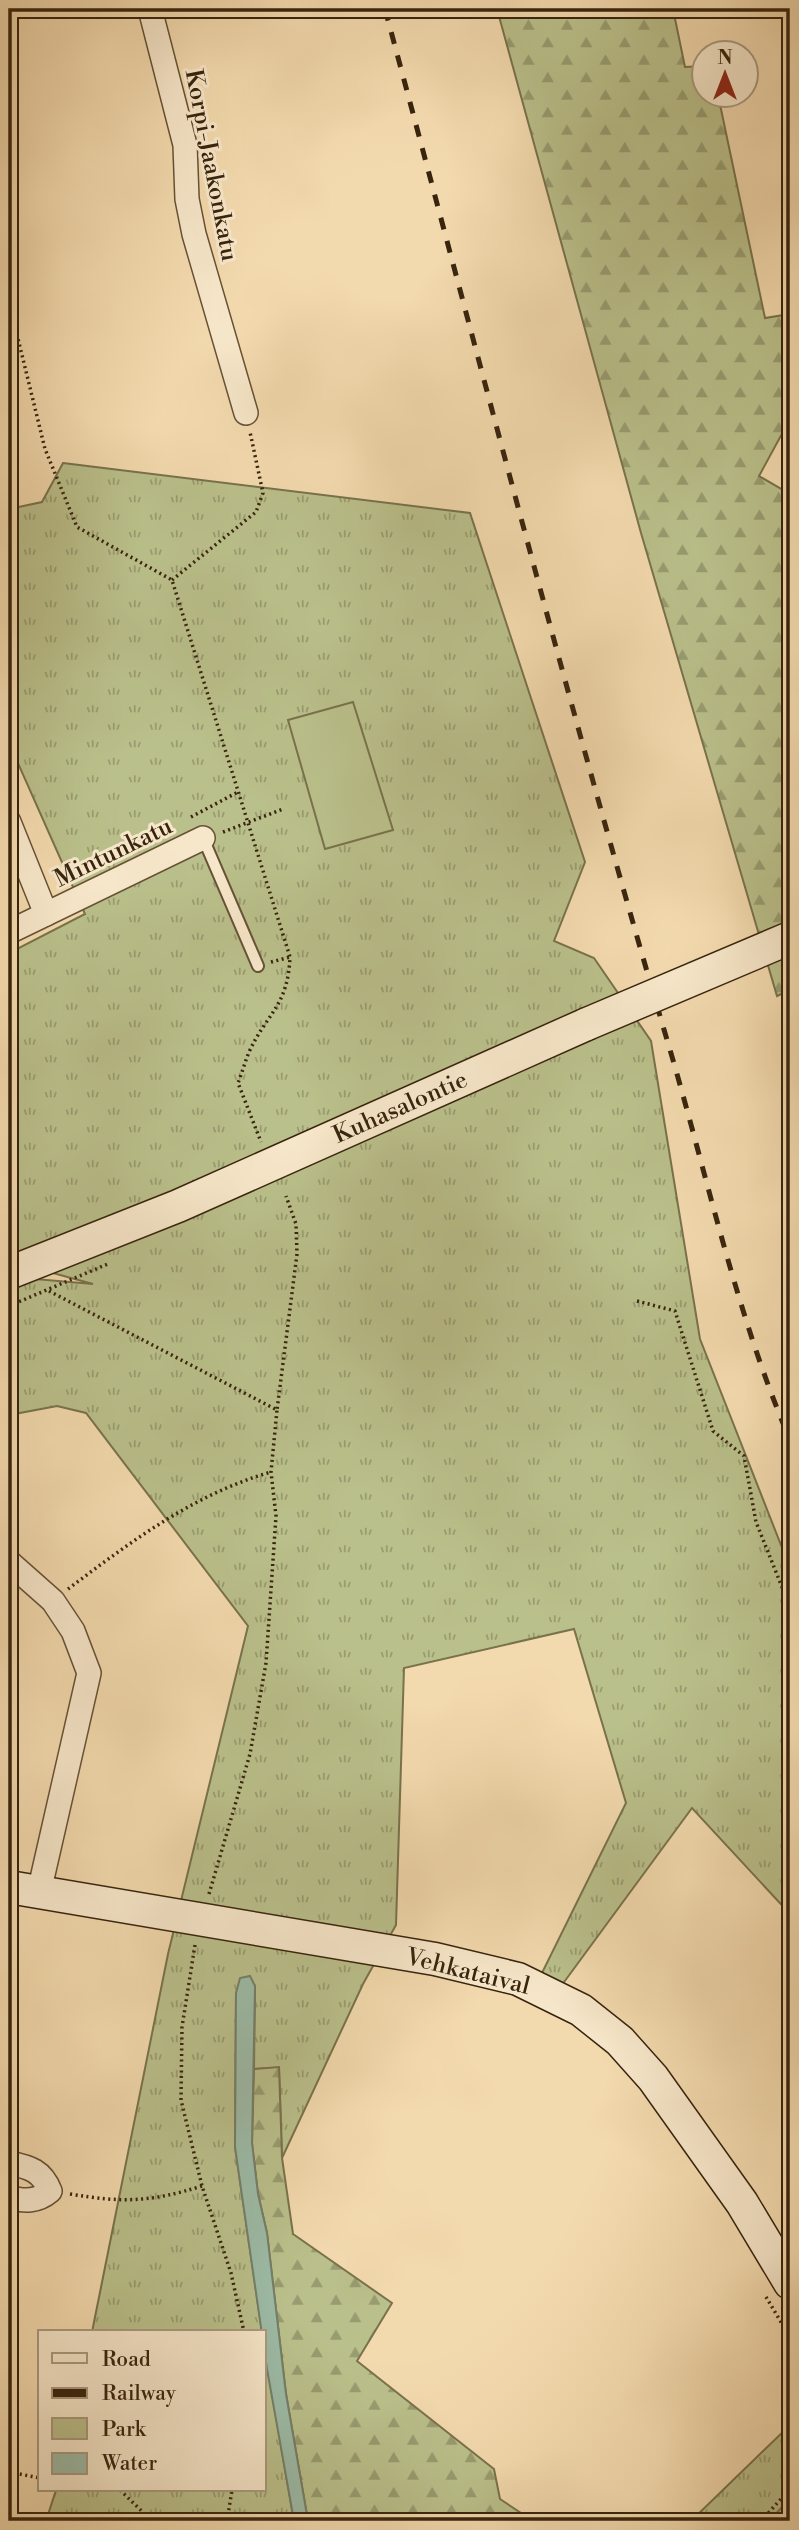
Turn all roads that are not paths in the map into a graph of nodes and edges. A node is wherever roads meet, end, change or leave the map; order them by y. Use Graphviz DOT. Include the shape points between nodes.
graph roads {
  1 [pos="150,9"];
  2 [pos="246,413"];
  3 [pos="9,822"];
  4 [pos="203,838"];
  5 [pos="46,914"];
  6 [pos="9,932"];
  7 [pos="790,938"];
  8 [pos="258,966"];
  9 [pos="9,1273"];
  10 [pos="9,1562"];
  11 [pos="9,1888"];
  12 [pos="39,1892"];
  13 [pos="9,2163"];
  14 [pos="9,2198"];
  15 [pos="778,2290"];
  1 -- 2 [label="street, Korpi-Jaakonkatu" via="185,145 194,234"];
  3 -- 5 [label="street"];
  4 -- 5 [label="street, Mintunkatu"];
  4 -- 8 [label="lane"];
  5 -- 6 [label="street, Mintunkatu"];
  7 -- 9 [label="street, Kuhasalontie, bridge" via="178,1206"];
  10 -- 12 [label="street" via="53,1601 73,1631 89,1672"];
  11 -- 12 [label="street, Vehkataival"];
  12 -- 15 [label="street, Vehkataival" via="202,1938 464,1966 518,1979 581,2010 620,2041 653,2078 742,2203"];
  13 -- 14 [label="street" via="29,2167 44,2177 50,2191 40,2199"];
}
